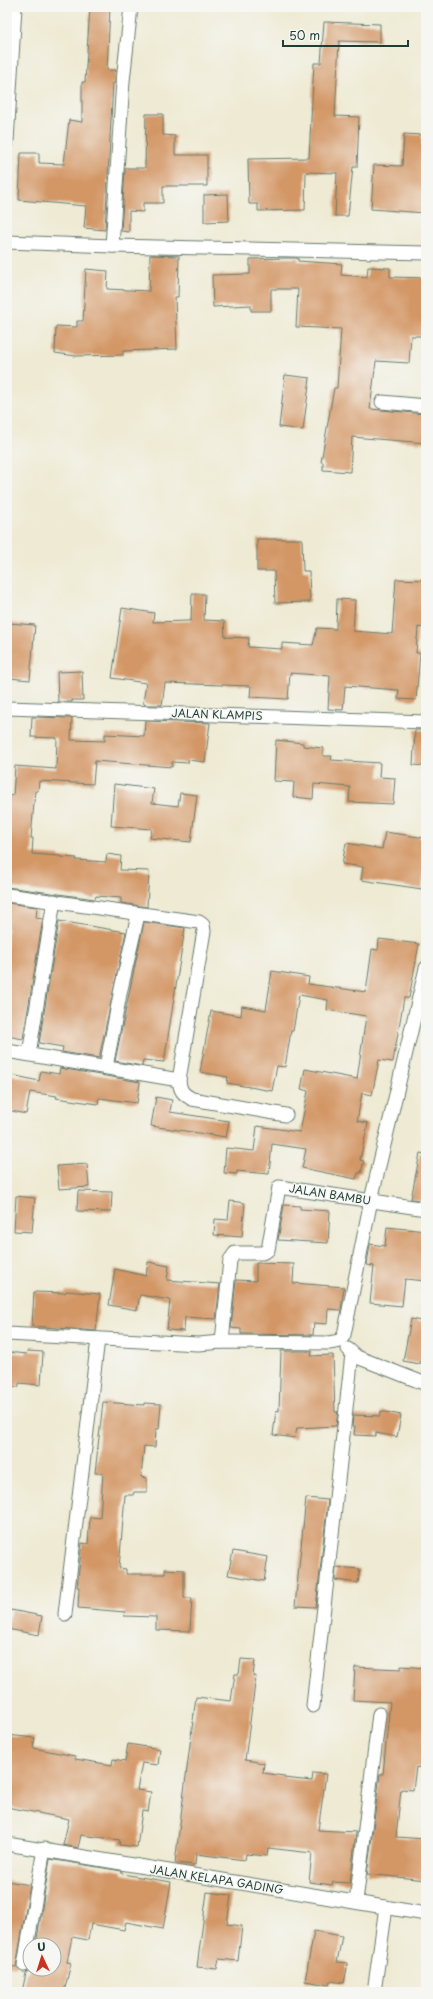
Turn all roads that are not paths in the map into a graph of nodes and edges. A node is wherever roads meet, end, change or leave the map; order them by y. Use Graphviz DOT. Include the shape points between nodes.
graph roads {
  1 [pos="15,7"];
  2 [pos="131,7"];
  3 [pos="7,141"];
  4 [pos="7,242"];
  5 [pos="112,246"];
  6 [pos="426,253"];
  7 [pos="382,402"];
  8 [pos="426,406"];
  9 [pos="7,708"];
  10 [pos="426,722"];
  11 [pos="7,895"];
  12 [pos="54,901"];
  13 [pos="138,914"];
  14 [pos="426,968"];
  15 [pos="7,1051"];
  16 [pos="29,1054"];
  17 [pos="106,1067"];
  18 [pos="179,1080"];
  19 [pos="286,1116"];
  20 [pos="371,1200"];
  21 [pos="426,1209"];
  22 [pos="7,1334"];
  23 [pos="98,1339"];
  24 [pos="340,1341"];
  25 [pos="222,1342"];
  26 [pos="352,1354"];
  27 [pos="426,1384"];
  28 [pos="65,1614"];
  29 [pos="313,1706"];
  30 [pos="379,1714"];
  31 [pos="7,1844"];
  32 [pos="44,1849"];
  33 [pos="356,1902"];
  34 [pos="386,1907"];
  35 [pos="426,1914"];
  36 [pos="29,1937"];
  37 [pos="374,1992"];
  1 -- 3 [label="street"];
  2 -- 5 [label="street" via="123,81"];
  4 -- 5 [label="street"];
  5 -- 6 [label="street"];
  7 -- 8 [label="street"];
  9 -- 10 [label="street, JALAN KLAMPIS"];
  11 -- 12 [label="street"];
  12 -- 13 [label="street"];
  12 -- 16 [label="street"];
  13 -- 17 [label="street"];
  13 -- 18 [label="street" via="193,920 203,925"];
  14 -- 20 [label="street"];
  15 -- 16 [label="street"];
  16 -- 17 [label="street"];
  17 -- 18 [label="street"];
  18 -- 19 [label="street" via="182,1093 192,1099"];
  20 -- 21 [label="street, JALAN BAMBU"];
  20 -- 24 [label="street" via="344,1335"];
  20 -- 25 [label="street, JALAN BAMBU" via="279,1187 268,1250 262,1253 235,1253 230,1260"];
  22 -- 23 [label="street"];
  23 -- 25 [label="street" via="198,1344"];
  23 -- 28 [label="street"];
  24 -- 25 [label="street"];
  24 -- 26 [label="street"];
  26 -- 27 [label="street"];
  26 -- 29 [label="street"];
  30 -- 33 [label="street"];
  31 -- 32 [label="street, JALAN KELAPA GADING"];
  32 -- 33 [label="street, JALAN KELAPA GADING"];
  32 -- 36 [label="street"];
  33 -- 34 [label="street, JALAN KELAPA GADING"];
  34 -- 35 [label="street, JALAN KELAPA GADING"];
  34 -- 37 [label="street"];
}
